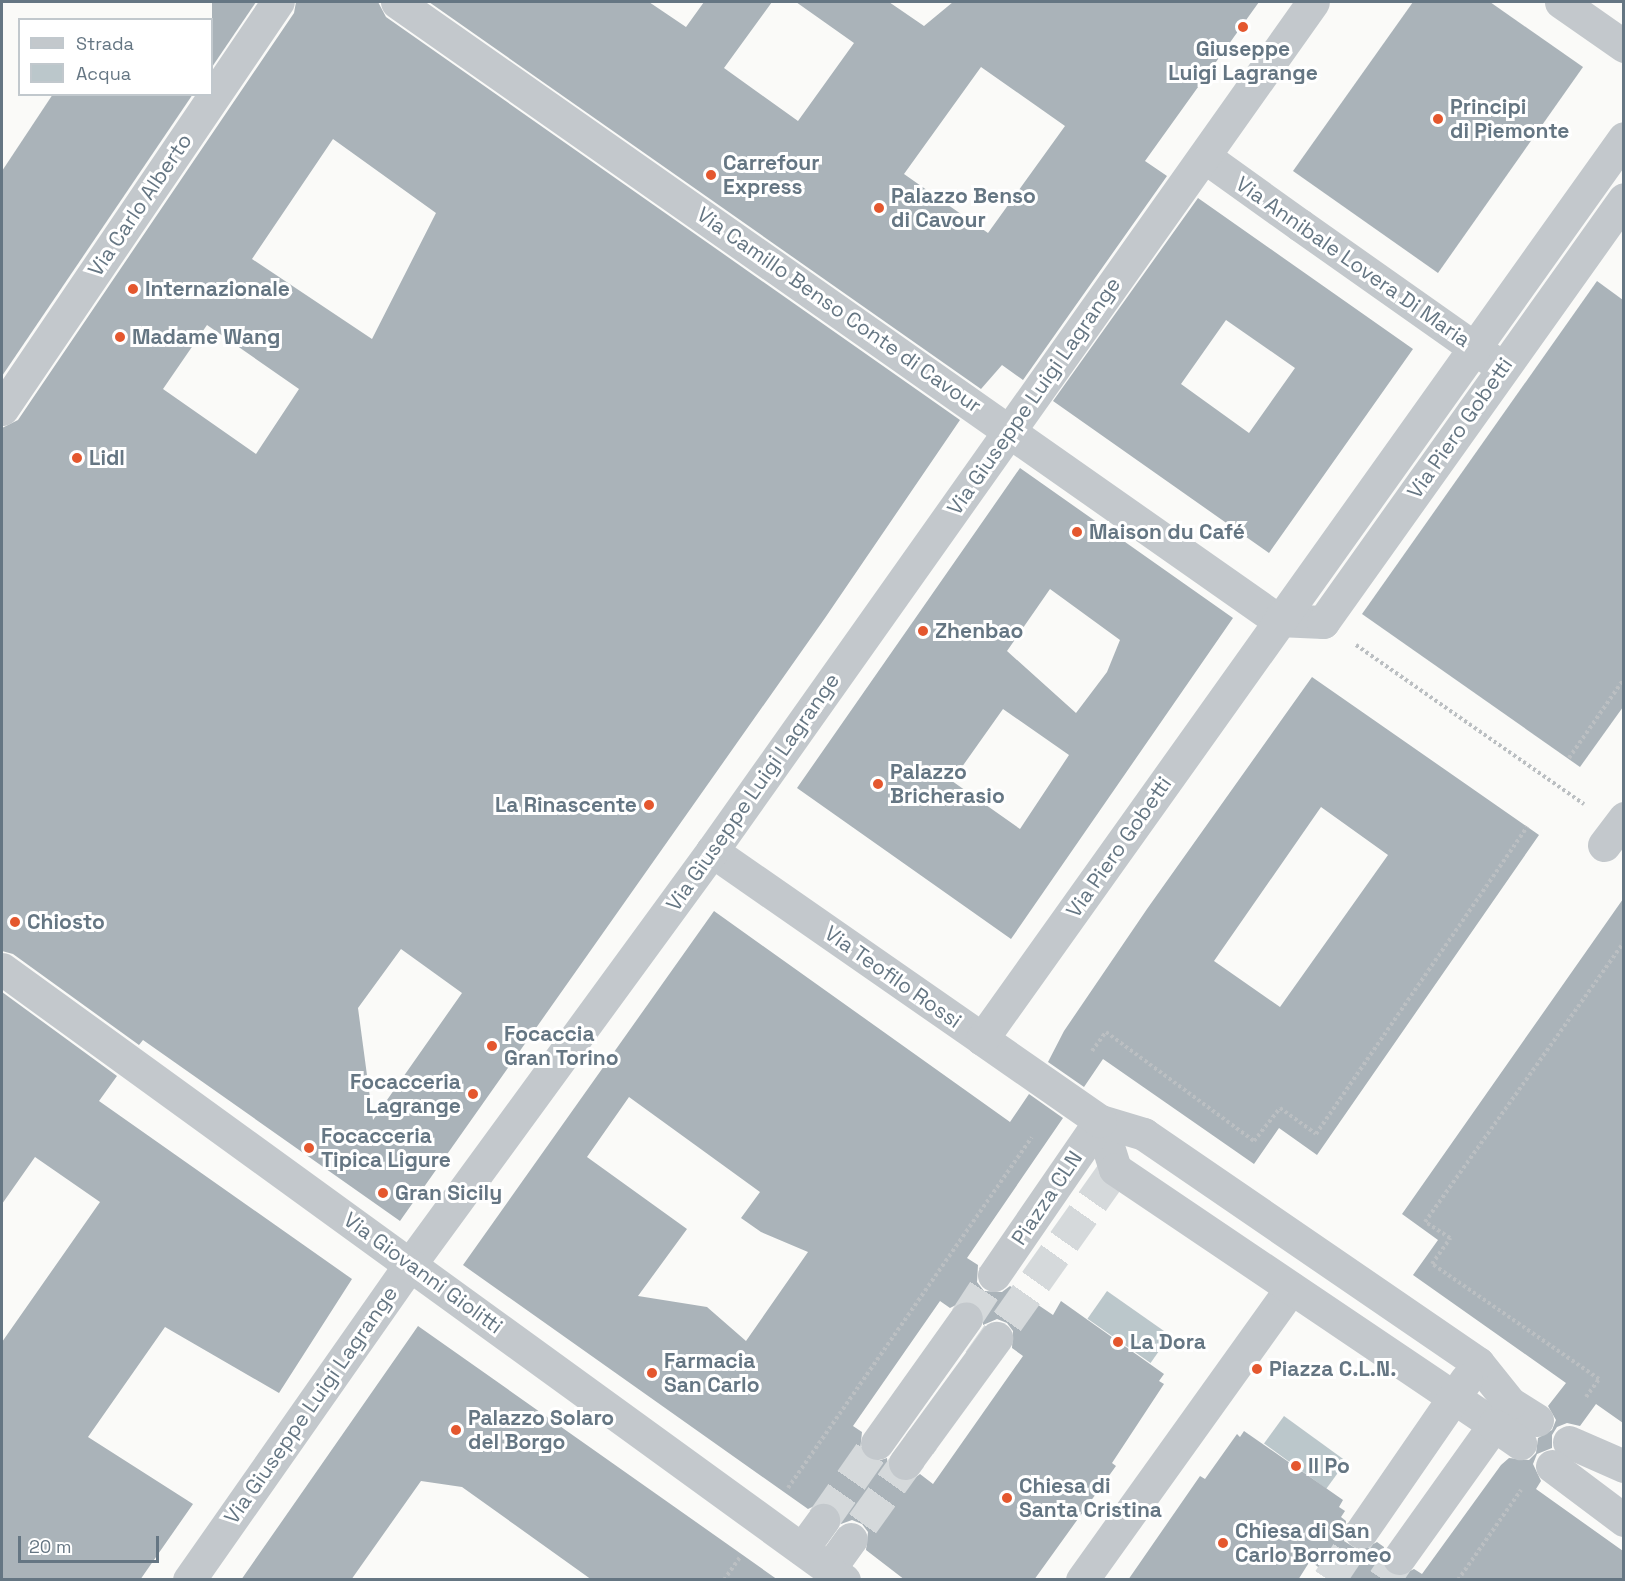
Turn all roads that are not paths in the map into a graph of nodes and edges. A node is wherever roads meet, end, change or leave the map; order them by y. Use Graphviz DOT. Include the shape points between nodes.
graph roads {
  1 [pos="278,2"];
  2 [pos="397,2"];
  3 [pos="1313,2"];
  4 [pos="1561,2"];
  5 [pos="1623,46"];
  6 [pos="1623,138"];
  7 [pos="1205,157"];
  8 [pos="1623,199"];
  9 [pos="1614,235"];
  10 [pos="1473,348"];
  11 [pos="1503,367"];
  12 [pos="2,409"];
  13 [pos="1010,429"];
  14 [pos="1278,620"];
  15 [pos="1623,818"];
  16 [pos="1605,845"];
  17 [pos="712,851"];
  18 [pos="2,969"];
  19 [pos="982,1039"];
  20 [pos="1100,1121"];
  21 [pos="411,1263"];
  22 [pos="994,1275"];
  23 [pos="1291,1288"];
  24 [pos="966,1318"];
  25 [pos="996,1338"];
  26 [pos="1478,1363"];
  27 [pos="1453,1398"];
  28 [pos="1515,1423"];
  29 [pos="877,1443"];
  30 [pos="905,1464"];
  31 [pos="1623,1466"];
  32 [pos="823,1520"];
  33 [pos="1623,1520"];
  34 [pos="1361,1532"];
  35 [pos="851,1539"];
  36 [pos="802,1549"];
  37 [pos="1399,1558"];
  38 [pos="836,1574"];
  39 [pos="189,1580"];
  40 [pos="1082,1580"];
  1 -- 12 [label="street, Via Carlo Alberto"];
  2 -- 13 [label="street, Via Camillo Benso Conte di Cavour"];
  3 -- 7 [label="street, Via Giuseppe Luigi Lagrange"];
  4 -- 5 [label="street"];
  6 -- 10 [label="street, Via Piero Gobetti"];
  7 -- 10 [label="street, Via Annibale Lovera Di Maria"];
  7 -- 13 [label="street, Via Giuseppe Luigi Lagrange"];
  8 -- 9 [label="street, Via Piero Gobetti"];
  9 -- 11 [label="street, Via Piero Gobetti"];
  10 -- 11 [label="street, Via Annibale Lovera Di Maria"];
  10 -- 14 [label="street, Via Piero Gobetti"];
  11 -- 14 [label="street, Via Piero Gobetti" via="1323,622"];
  13 -- 14 [label="street, Via Camillo Benso Conte di Cavour"];
  13 -- 17 [label="street, Via Giuseppe Luigi Lagrange"];
  14 -- 19 [label="street, Via Piero Gobetti"];
  15 -- 16 [label="street"];
  17 -- 19 [label="street, Via Teofilo Rossi"];
  17 -- 21 [label="street, Via Giuseppe Luigi Lagrange"];
  18 -- 21 [label="street, Via Giovanni Giolitti"];
  19 -- 20 [label="street, Via Teofilo Rossi"];
  20 -- 22 [label="street, Piazza CLN"];
  20 -- 23 [label="street" via="1115,1169"];
  20 -- 26 [label="street" via="1144,1134"];
  21 -- 36 [label="street, Via Giovanni Giolitti"];
  21 -- 39 [label="street, Via Giuseppe Luigi Lagrange"];
  23 -- 27 [label="street"];
  23 -- 40 [label="street"];
  24 -- 29 [label="street"];
  25 -- 30 [label="street"];
  26 -- 27 [label="street"];
  26 -- 28 [label="street"];
  27 -- 28 [label="street"];
  27 -- 34 [label="street"];
  28 -- 37 [label="street"];
  31 -- 33 [label="street" via="1549,1463"];
  32 -- 36 [label="street"];
  35 -- 38 [label="street"];
  36 -- 38 [label="street, Via Giovanni Giolitti"];
}
